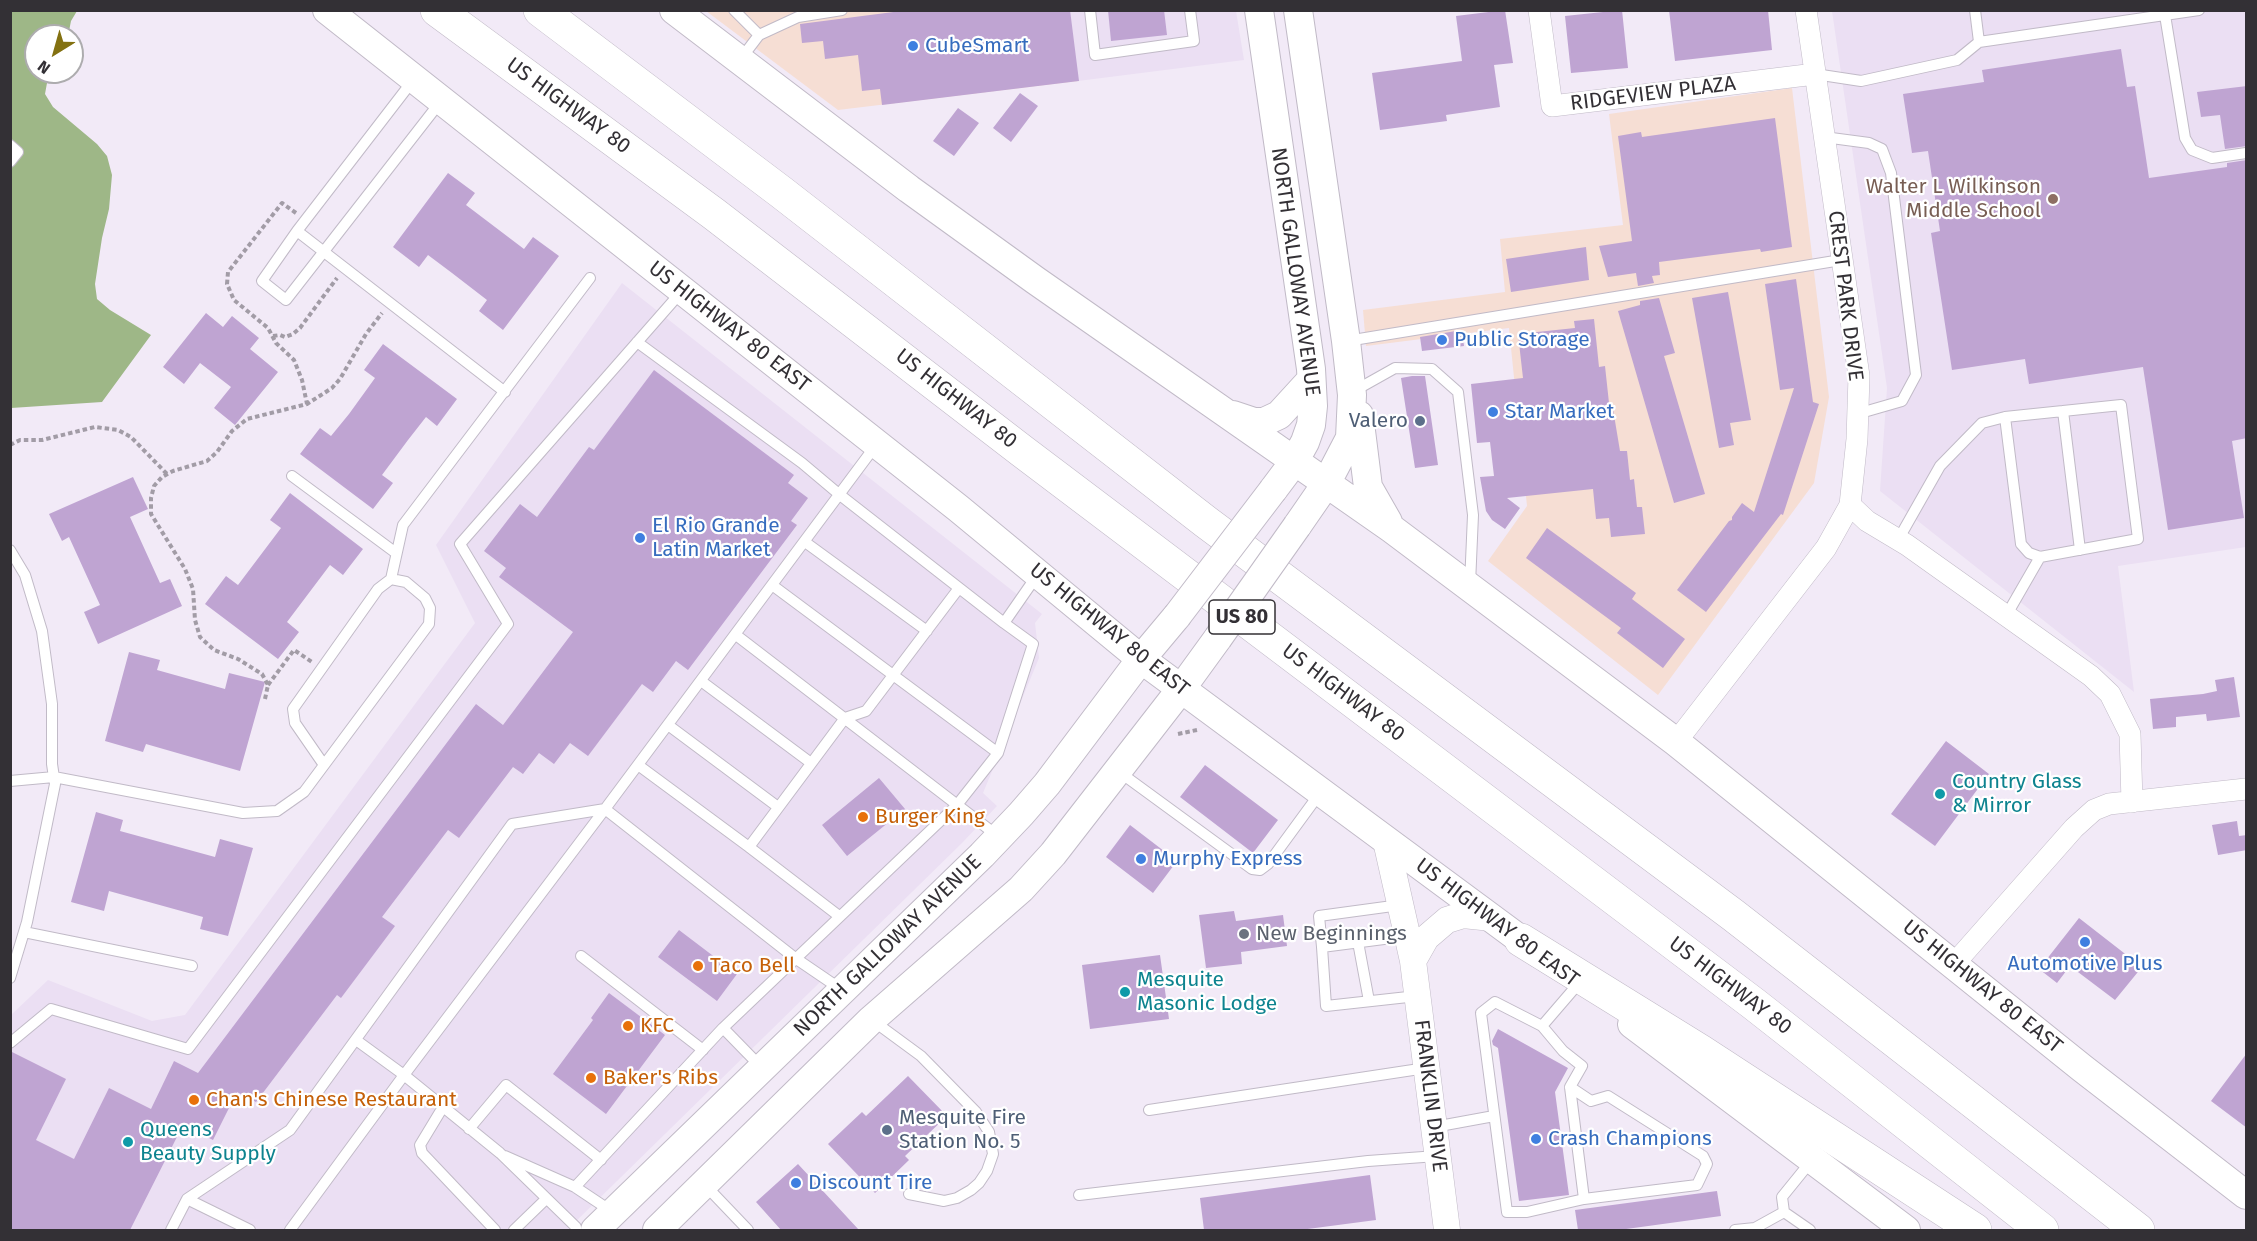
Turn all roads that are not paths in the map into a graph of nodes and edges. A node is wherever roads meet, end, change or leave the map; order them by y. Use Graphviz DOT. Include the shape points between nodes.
graph roads {
  1 [pos="327,10"];
  2 [pos="437,10"];
  3 [pos="540,10"];
  4 [pos="674,10"];
  5 [pos="734,10"];
  6 [pos="842,10"];
  7 [pos="1090,10"];
  8 [pos="1190,10"];
  9 [pos="1259,10"];
  10 [pos="1298,10"];
  11 [pos="1539,10"];
  12 [pos="1806,10"];
  13 [pos="1975,10"];
  14 [pos="2199,10"];
  15 [pos="2166,15"];
  16 [pos="759,35"];
  17 [pos="1979,42"];
  18 [pos="740,61"];
  19 [pos="1815,74"];
  20 [pos="414,79"];
  21 [pos="442,101"];
  22 [pos="1824,137"];
  23 [pos="10,146"];
  24 [pos="2247,153"];
  25 [pos="10,162"];
  26 [pos="1283,178"];
  27 [pos="297,231"];
  28 [pos="324,251"];
  29 [pos="1841,260"];
  30 [pos="590,278"];
  31 [pos="682,290"];
  32 [pos="1346,341"];
  33 [pos="637,342"];
  34 [pos="1311,380"];
  35 [pos="1352,380"];
  36 [pos="505,392"];
  37 [pos="1221,410"];
  38 [pos="2063,411"];
  39 [pos="1857,414"];
  40 [pos="2005,417"];
  41 [pos="876,445"];
  42 [pos="1294,462"];
  43 [pos="292,476"];
  44 [pos="1326,484"];
  45 [pos="840,495"];
  46 [pos="1851,505"];
  47 [pos="1392,529"];
  48 [pos="1898,540"];
  49 [pos="805,542"];
  50 [pos="10,550"];
  51 [pos="2080,550"];
  52 [pos="396,553"];
  53 [pos="2040,557"];
  54 [pos="1038,573"];
  55 [pos="391,579"];
  56 [pos="772,585"];
  57 [pos="1470,587"];
  58 [pos="959,588"];
  59 [pos="2006,616"];
  60 [pos="1004,623"];
  61 [pos="927,630"];
  62 [pos="736,635"];
  63 [pos="1142,659"];
  64 [pos="894,675"];
  65 [pos="701,681"];
  66 [pos="1181,689"];
  67 [pos="844,718"];
  68 [pos="668,725"];
  69 [pos="1676,742"];
  70 [pos="998,753"];
  71 [pos="811,763"];
  72 [pos="324,765"];
  73 [pos="638,765"];
  74 [pos="1118,771"];
  75 [pos="54,777"];
  76 [pos="10,781"];
  77 [pos="2247,789"];
  78 [pos="1321,792"];
  79 [pos="2132,802"];
  80 [pos="957,805"];
  81 [pos="778,807"];
  82 [pos="605,809"];
  83 [pos="999,837"];
  84 [pos="1386,841"];
  85 [pos="749,847"];
  86 [pos="1401,905"];
  87 [pos="839,916"];
  88 [pos="1492,918"];
  89 [pos="24,932"];
  90 [pos="1407,936"];
  91 [pos="1521,939"];
  92 [pos="1358,942"];
  93 [pos="1322,948"];
  94 [pos="581,956"];
  95 [pos="795,958"];
  96 [pos="1413,962"];
  97 [pos="1954,964"];
  98 [pos="192,966"];
  99 [pos="10,978"];
  100 [pos="1579,983"];
  101 [pos="842,991"];
  102 [pos="1418,996"];
  103 [pos="1369,1001"];
  104 [pos="871,1020"];
  105 [pos="1542,1026"];
  106 [pos="723,1028"];
  107 [pos="356,1040"];
  108 [pos="10,1043"];
  109 [pos="703,1050"];
  110 [pos="1427,1068"];
  111 [pos="762,1069"];
  112 [pos="404,1075"];
  113 [pos="1570,1087"];
  114 [pos="443,1107"];
  115 [pos="1149,1110"];
  116 [pos="1494,1116"];
  117 [pos="1434,1127"];
  118 [pos="469,1129"];
  119 [pos="500,1154"];
  120 [pos="1438,1156"];
  121 [pos="601,1160"];
  122 [pos="1812,1160"];
  123 [pos="704,1184"];
  124 [pos="575,1187"];
  125 [pos="909,1194"];
  126 [pos="1079,1195"];
  127 [pos="2247,1195"];
  128 [pos="187,1199"];
  129 [pos="1584,1199"];
  130 [pos="545,1200"];
  131 [pos="1784,1212"];
  132 [pos="613,1225"];
  133 [pos="744,1229"];
  134 [pos="171,1230"];
  135 [pos="250,1230"];
  136 [pos="291,1230"];
  137 [pos="495,1230"];
  138 [pos="514,1230"];
  139 [pos="576,1230"];
  140 [pos="657,1230"];
  141 [pos="1447,1230"];
  142 [pos="1735,1230"];
  143 [pos="1810,1230"];
  144 [pos="1906,1230"];
  145 [pos="1974,1230"];
  146 [pos="2042,1230"];
  147 [pos="2138,1230"];
  1 -- 20 [label="main road, US HIGHWAY 80 EAST"];
  2 -- 146 [label="highway, US HIGHWAY 80 / US 80" via="724,221 1754,1004"];
  3 -- 147 [label="highway, US 80" via="782,192 1206,522 1733,915"];
  4 -- 18 [label="main road, US HIGHWAY 80 EAST"];
  5 -- 16 [label="lane"];
  6 -- 16 [label="lane" via="798,17"];
  7 -- 8 [label="lane" via="1095,55 1194,41"];
  9 -- 26 [label="main road, NORTH GALLOWAY AVENUE"];
  10 -- 32 [label="main road, NORTH GALLOWAY AVENUE"];
  11 -- 19 [label="street, RIDGEVIEW PLAZA" via="1552,106"];
  12 -- 19 [label="street, CREST PARK DRIVE"];
  13 -- 17 [label="lane"];
  14 -- 15 [label="lane"];
  15 -- 17 [label="lane"];
  15 -- 24 [label="lane" via="2185,138 2192,150 2212,158"];
  16 -- 18 [label="lane"];
  17 -- 19 [label="lane" via="1957,60 1861,81"];
  18 -- 37 [label="main road, US HIGHWAY 80 EAST" via="909,189"];
  19 -- 22 [label="street, CREST PARK DRIVE"];
  20 -- 21 [label="main road, US HIGHWAY 80 EAST"];
  20 -- 27 [label="lane"];
  21 -- 28 [label="lane"];
  21 -- 31 [label="main road, US HIGHWAY 80 EAST"];
  22 -- 29 [label="street, CREST PARK DRIVE"];
  22 -- 39 [label="lane" via="1869,143 1882,149 1891,173 1916,375 1902,401"];
  23 -- 25 [label="lane" via="18,152"];
  26 -- 32 [label="main road" via="1300,202 1322,316"];
  26 -- 34 [label="main road, NORTH GALLOWAY AVENUE"];
  27 -- 28 [label="lane"];
  27 -- 28 [label="lane" via="262,281 286,300"];
  28 -- 36 [label="lane"];
  29 -- 32 [label="lane"];
  29 -- 39 [label="street, CREST PARK DRIVE" via="1859,376"];
  30 -- 36 [label="lane"];
  31 -- 33 [label="lane"];
  31 -- 41 [label="main road, US HIGHWAY 80 EAST"];
  32 -- 35 [label="main road, NORTH GALLOWAY AVENUE"];
  33 -- 45 [label="lane"];
  33 -- 108 [label="lane" via="460,544 508,624 188,1049 51,1009"];
  34 -- 37 [label="main road" via="1279,415 1264,422"];
  34 -- 42 [label="main road, NORTH GALLOWAY AVENUE" via="1311,425"];
  35 -- 44 [label="main road, NORTH GALLOWAY AVENUE" via="1350,438"];
  35 -- 47 [label="main road" via="1363,431 1368,488"];
  35 -- 57 [label="lane" via="1395,368 1432,369 1458,392 1473,515"];
  36 -- 52 [label="lane" via="403,525"];
  37 -- 42 [label="main road, US HIGHWAY 80 EAST"];
  38 -- 40 [label="lane"];
  38 -- 51 [label="lane"];
  38 -- 51 [label="lane" via="2121,405 2138,539"];
  39 -- 46 [label="street, CREST PARK DRIVE"];
  40 -- 48 [label="lane" via="1982,423 1940,466"];
  40 -- 53 [label="lane" via="2021,544"];
  41 -- 45 [label="lane"];
  41 -- 54 [label="main road, US HIGHWAY 80 EAST"];
  42 -- 44 [label="main road, US HIGHWAY 80 EAST"];
  42 -- 63 [label="main road, NORTH GALLOWAY AVENUE, bridge"];
  43 -- 52 [label="lane"];
  44 -- 47 [label="main road, US HIGHWAY 80 EAST"];
  44 -- 66 [label="main road, NORTH GALLOWAY AVENUE, bridge"];
  45 -- 49 [label="lane"];
  45 -- 58 [label="lane"];
  46 -- 48 [label="street" via="1867,521"];
  46 -- 69 [label="street, CREST PARK DRIVE" via="1826,548"];
  47 -- 57 [label="main road, US HIGHWAY 80 EAST"];
  48 -- 59 [label="street"];
  49 -- 56 [label="lane"];
  49 -- 61 [label="lane"];
  50 -- 75 [label="lane" via="25,575 42,631 52,704"];
  51 -- 53 [label="lane"];
  52 -- 55 [label="lane"];
  53 -- 59 [label="lane"];
  54 -- 60 [label="lane"];
  54 -- 63 [label="main road, US HIGHWAY 80 EAST"];
  55 -- 72 [label="lane" via="378,589 293,709 295,723"];
  55 -- 72 [label="lane" via="406,582 425,598 430,608 429,624"];
  56 -- 62 [label="lane"];
  56 -- 64 [label="lane"];
  57 -- 69 [label="main road, US HIGHWAY 80 EAST"];
  58 -- 60 [label="lane"];
  58 -- 61 [label="lane"];
  59 -- 79 [label="street" via="2110,694 2130,734"];
  60 -- 70 [label="lane" via="1033,644"];
  61 -- 64 [label="lane"];
  62 -- 65 [label="lane"];
  62 -- 67 [label="lane"];
  63 -- 66 [label="main road, US HIGHWAY 80 EAST"];
  63 -- 83 [label="main road, NORTH GALLOWAY AVENUE" via="1047,784"];
  64 -- 67 [label="lane" via="866,711"];
  64 -- 70 [label="lane"];
  65 -- 68 [label="lane"];
  65 -- 71 [label="lane"];
  66 -- 74 [label="main road, NORTH GALLOWAY AVENUE"];
  66 -- 78 [label="main road, US HIGHWAY 80 EAST"];
  67 -- 71 [label="lane"];
  67 -- 80 [label="lane"];
  68 -- 73 [label="lane"];
  68 -- 81 [label="lane"];
  69 -- 97 [label="main road, US HIGHWAY 80 EAST"];
  70 -- 80 [label="lane"];
  71 -- 81 [label="lane"];
  72 -- 75 [label="lane" via="304,792 277,811 243,813"];
  73 -- 82 [label="lane"];
  73 -- 85 [label="lane"];
  74 -- 78 [label="lane" via="1252,869 1260,870"];
  74 -- 104 [label="main road, NORTH GALLOWAY AVENUE" via="1021,889"];
  75 -- 76 [label="lane"];
  75 -- 89 [label="lane"];
  77 -- 79 [label="street"];
  78 -- 84 [label="main road, US HIGHWAY 80 EAST"];
  79 -- 97 [label="street" via="2094,810 2074,828"];
  80 -- 83 [label="lane"];
  80 -- 87 [label="lane"];
  81 -- 85 [label="lane"];
  82 -- 95 [label="lane"];
  82 -- 107 [label="lane" via="512,824"];
  82 -- 112 [label="lane"];
  83 -- 101 [label="main road, NORTH GALLOWAY AVENUE"];
  84 -- 86 [label="street, FRANKLIN DRIVE"];
  84 -- 88 [label="main road, US HIGHWAY 80 EAST"];
  85 -- 87 [label="lane"];
  86 -- 90 [label="street, FRANKLIN DRIVE"];
  86 -- 93 [label="lane" via="1319,916"];
  87 -- 95 [label="lane"];
  88 -- 91 [label="main road, US HIGHWAY 80 EAST"];
  88 -- 96 [label="street" via="1462,915 1447,920 1426,938"];
  89 -- 98 [label="lane"];
  89 -- 99 [label="lane"];
  90 -- 92 [label="lane"];
  90 -- 96 [label="street, FRANKLIN DRIVE"];
  91 -- 100 [label="main road, US HIGHWAY 80 EAST"];
  91 -- 145 [label="highway"];
  92 -- 93 [label="lane"];
  92 -- 103 [label="lane"];
  93 -- 103 [label="lane" via="1326,1006"];
  94 -- 109 [label="lane"];
  95 -- 101 [label="lane"];
  95 -- 106 [label="lane"];
  96 -- 102 [label="street, FRANKLIN DRIVE"];
  97 -- 127 [label="main road, US HIGHWAY 80 EAST"];
  100 -- 105 [label="lane"];
  100 -- 122 [label="main road, US HIGHWAY 80 EAST"];
  101 -- 104 [label="main road"];
  101 -- 111 [label="main road, NORTH GALLOWAY AVENUE"];
  102 -- 103 [label="lane"];
  102 -- 110 [label="street, FRANKLIN DRIVE"];
  104 -- 123 [label="main road, NORTH GALLOWAY AVENUE"];
  104 -- 125 [label="lane" via="921,1056 976,1112 989,1132 993,1154 980,1183 957,1198 944,1201"];
  105 -- 113 [label="lane" via="1582,1066"];
  105 -- 116 [label="lane" via="1495,1002 1481,1013"];
  106 -- 109 [label="lane"];
  106 -- 111 [label="lane"];
  107 -- 112 [label="lane"];
  107 -- 128 [label="lane" via="290,1130"];
  109 -- 121 [label="lane"];
  110 -- 115 [label="lane"];
  110 -- 117 [label="street, FRANKLIN DRIVE"];
  111 -- 132 [label="main road, NORTH GALLOWAY AVENUE"];
  112 -- 114 [label="lane"];
  112 -- 136 [label="lane"];
  113 -- 129 [label="lane"];
  113 -- 129 [label="lane" via="1591,1101 1608,1096 1703,1156 1707,1164 1697,1185"];
  114 -- 118 [label="lane"];
  114 -- 137 [label="lane" via="420,1144 422,1153"];
  116 -- 117 [label="lane"];
  116 -- 129 [label="lane" via="1507,1212 1527,1212"];
  117 -- 120 [label="street, FRANKLIN DRIVE"];
  118 -- 119 [label="lane"];
  118 -- 121 [label="lane" via="506,1085"];
  119 -- 124 [label="lane"];
  119 -- 130 [label="lane"];
  120 -- 126 [label="lane"];
  120 -- 141 [label="street, FRANKLIN DRIVE"];
  121 -- 124 [label="lane"];
  122 -- 131 [label="lane" via="1782,1197"];
  122 -- 144 [label="main road, US HIGHWAY 80 EAST"];
  123 -- 133 [label="lane"];
  123 -- 140 [label="main road, NORTH GALLOWAY AVENUE"];
  124 -- 132 [label="lane"];
  128 -- 134 [label="lane"];
  128 -- 135 [label="lane"];
  130 -- 138 [label="lane"];
  130 -- 139 [label="lane"];
  131 -- 142 [label="lane" via="1755,1228"];
  131 -- 143 [label="lane"];
}
